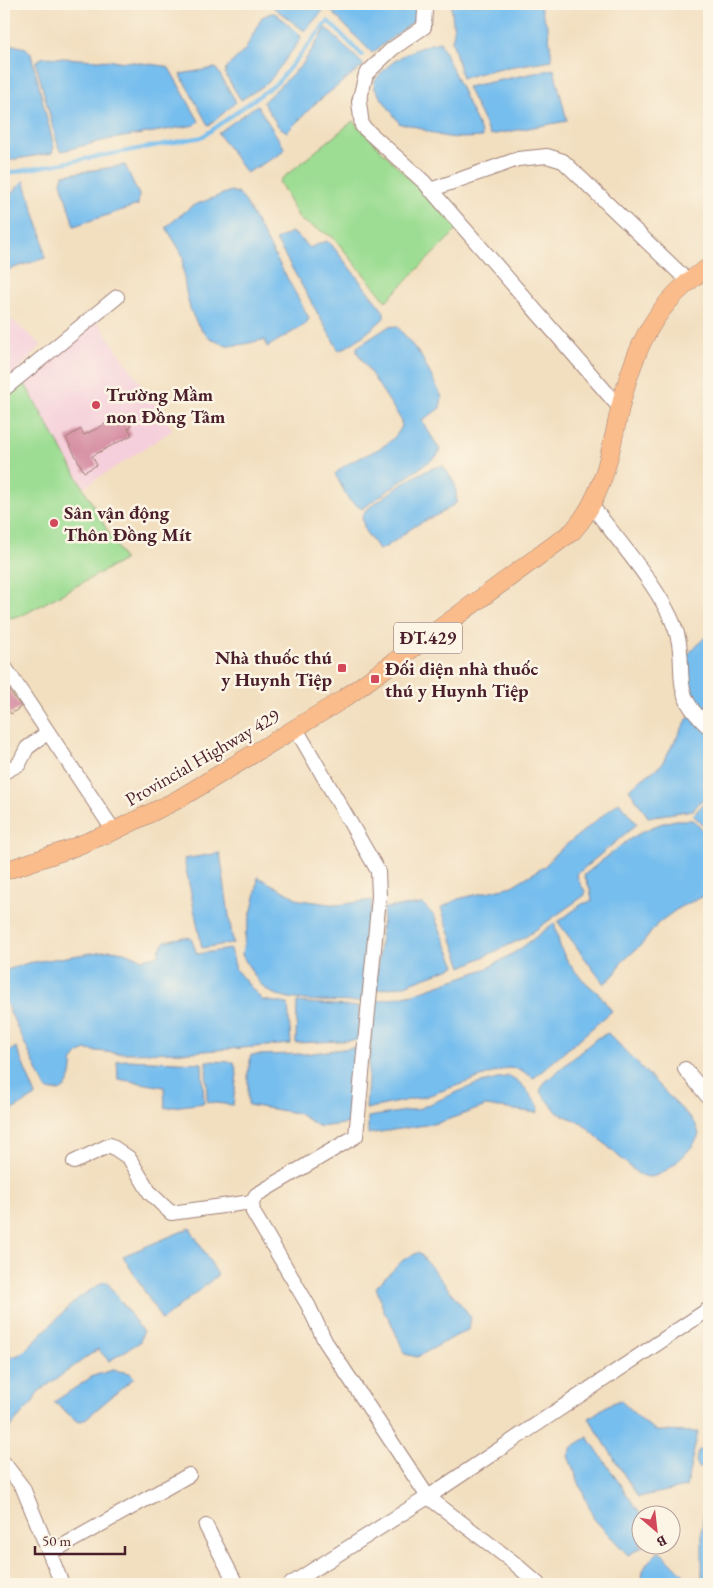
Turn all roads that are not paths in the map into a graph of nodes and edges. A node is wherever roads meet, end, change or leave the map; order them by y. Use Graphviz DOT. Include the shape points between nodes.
graph roads {
  1 [pos="423,4"];
  2 [pos="430,190"];
  3 [pos="709,267"];
  4 [pos="688,281"];
  5 [pos="117,296"];
  6 [pos="4,389"];
  7 [pos="620,408"];
  8 [pos="592,506"];
  9 [pos="4,666"];
  10 [pos="295,727"];
  11 [pos="709,727"];
  12 [pos="47,733"];
  13 [pos="4,772"];
  14 [pos="114,831"];
  15 [pos="4,871"];
  16 [pos="685,1069"];
  17 [pos="709,1098"];
  18 [pos="74,1162"];
  19 [pos="252,1202"];
  20 [pos="709,1309"];
  21 [pos="4,1463"];
  22 [pos="189,1475"];
  23 [pos="428,1497"];
  24 [pos="206,1526"];
  25 [pos="50,1553"];
  26 [pos="62,1584"];
  27 [pos="236,1584"];
  28 [pos="290,1584"];
  29 [pos="538,1584"];
  1 -- 2 [label="street" via="424,27 392,49 366,74 359,102 362,126"];
  2 -- 4 [label="street" via="518,160 547,156 563,162"];
  2 -- 7 [label="street"];
  3 -- 4 [label="main road, Provincial Highway 429 / ĐT.429"];
  4 -- 7 [label="main road, Provincial Highway 429 / ĐT.429" via="672,295 646,332"];
  5 -- 6 [label="street"];
  7 -- 8 [label="main road, Provincial Highway 429 / ĐT.429" via="609,464"];
  8 -- 10 [label="main road, Provincial Highway 429 / ĐT.429" via="573,532 544,555 342,700"];
  8 -- 11 [label="street" via="656,593 677,633 682,661 680,682 686,703"];
  9 -- 12 [label="street"];
  10 -- 14 [label="main road, Provincial Highway 429 / ĐT.429" via="176,800"];
  10 -- 19 [label="street" via="378,871 378,906 356,1136 256,1194"];
  12 -- 13 [label="street" via="27,748 19,764"];
  12 -- 14 [label="street"];
  14 -- 15 [label="main road, Provincial Highway 429 / ĐT.429"];
  16 -- 17 [label="street"];
  18 -- 19 [label="street" via="110,1145 129,1158 150,1193 171,1213"];
  19 -- 23 [label="street" via="254,1212 325,1341"];
  20 -- 23 [label="street"];
  21 -- 25 [label="street" via="22,1488"];
  22 -- 25 [label="street"];
  23 -- 28 [label="street"];
  23 -- 29 [label="street"];
  24 -- 27 [label="street"];
  25 -- 26 [label="street"];
}
